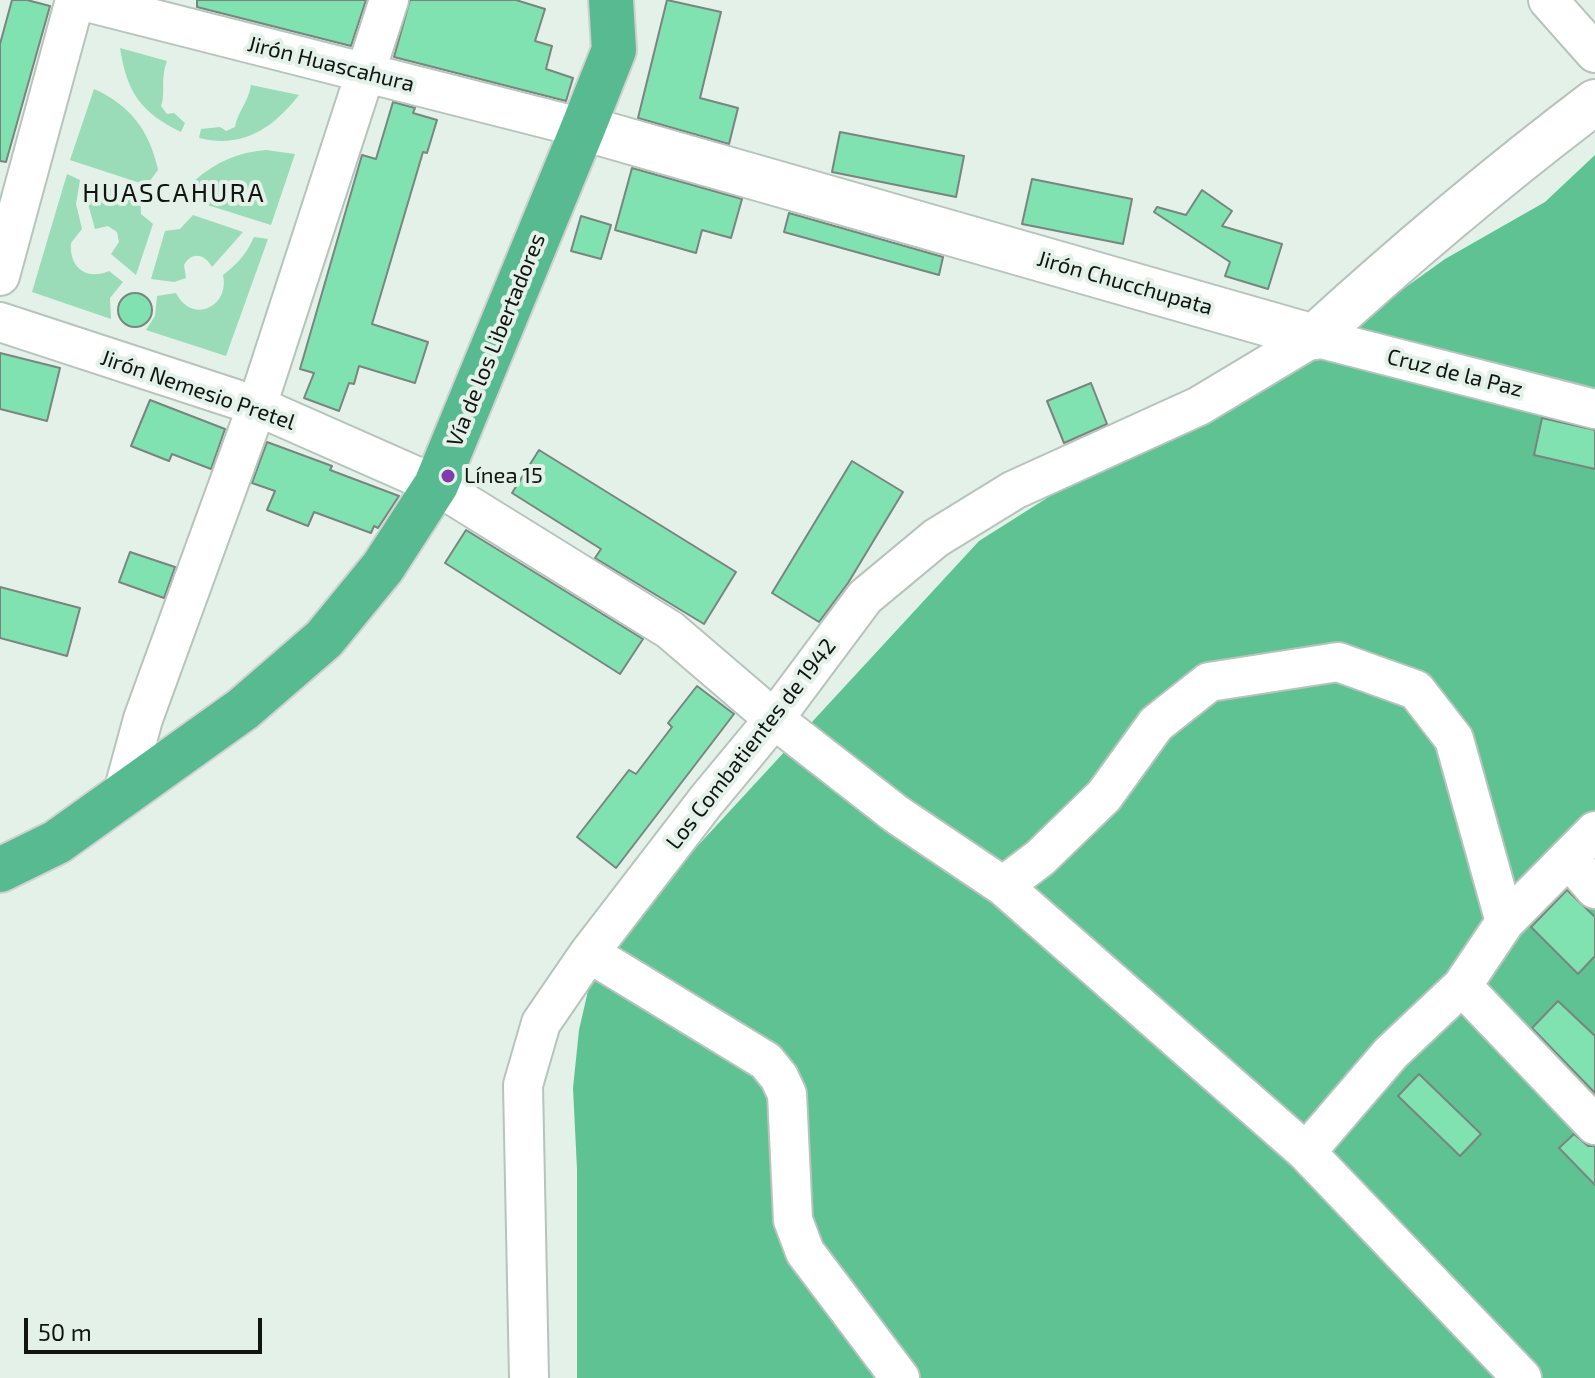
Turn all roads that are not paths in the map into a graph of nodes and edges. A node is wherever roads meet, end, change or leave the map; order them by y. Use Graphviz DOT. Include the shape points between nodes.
graph roads {
  1 [pos="77,0"];
  2 [pos="389,0"];
  3 [pos="611,0"];
  4 [pos="1548,0"];
  5 [pos="1595,53"];
  6 [pos="366,73"];
  7 [pos="1595,102"];
  8 [pos="583,128"];
  9 [pos="0,276"];
  10 [pos="0,322"];
  11 [pos="1314,337"];
  12 [pos="257,406"];
  13 [pos="1595,409"];
  14 [pos="436,485"];
  15 [pos="774,719"];
  16 [pos="122,796"];
  17 [pos="1595,831"];
  18 [pos="1568,858"];
  19 [pos="0,870"];
  20 [pos="1003,886"];
  21 [pos="1595,889"];
  22 [pos="1505,922"];
  23 [pos="589,953"];
  24 [pos="1462,986"];
  25 [pos="1595,1125"];
  26 [pos="1306,1152"];
  27 [pos="529,1378"];
  28 [pos="900,1378"];
  29 [pos="1522,1378"];
  1 -- 6 [label="street, Jirón Huascahura"];
  1 -- 9 [label="street"];
  2 -- 6 [label="street"];
  3 -- 8 [label="highway, Vía de los Libertadores" via="614,50"];
  4 -- 5 [label="street"];
  6 -- 8 [label="street, Jirón Huascahura"];
  6 -- 12 [label="street"];
  7 -- 11 [label="street" via="1492,180"];
  8 -- 11 [label="street, Jirón Chucchupata"];
  8 -- 14 [label="highway, Vía de los Libertadores"];
  10 -- 12 [label="street, Jirón Nemesio Pretel"];
  11 -- 13 [label="street, Cruz de la Paz"];
  11 -- 15 [label="street, Los Combatientes de 1942" via="1199,406 1014,490 936,538 865,597"];
  12 -- 14 [label="street, Jirón Nemesio Pretel"];
  12 -- 16 [label="street" via="143,719"];
  14 -- 15 [label="street, Jirón Nemesio Pretel" via="670,630"];
  14 -- 16 [label="highway, Vía de los Libertadores" via="383,567 324,639 243,709"];
  15 -- 20 [label="street, Jirón Nemesio Pretel" via="896,814"];
  15 -- 23 [label="street, Los Combatientes de 1942"];
  16 -- 19 [label="highway, Vía de los Libertadores" via="57,842"];
  17 -- 18 [label="street"];
  18 -- 21 [label="street"];
  18 -- 22 [label="street"];
  20 -- 22 [label="street" via="1104,796 1156,724 1209,682 1338,662 1416,690 1454,739"];
  20 -- 26 [label="street, Jirón Nemesio Pretel"];
  22 -- 24 [label="street"];
  23 -- 27 [label="street, Los Combatientes de 1942" via="541,1023 523,1085"];
  23 -- 28 [label="street" via="766,1061 779,1077 787,1094 793,1220 805,1252"];
  24 -- 25 [label="street"];
  24 -- 26 [label="street" via="1391,1053"];
  26 -- 29 [label="street, Jirón Nemesio Pretel"];
}
